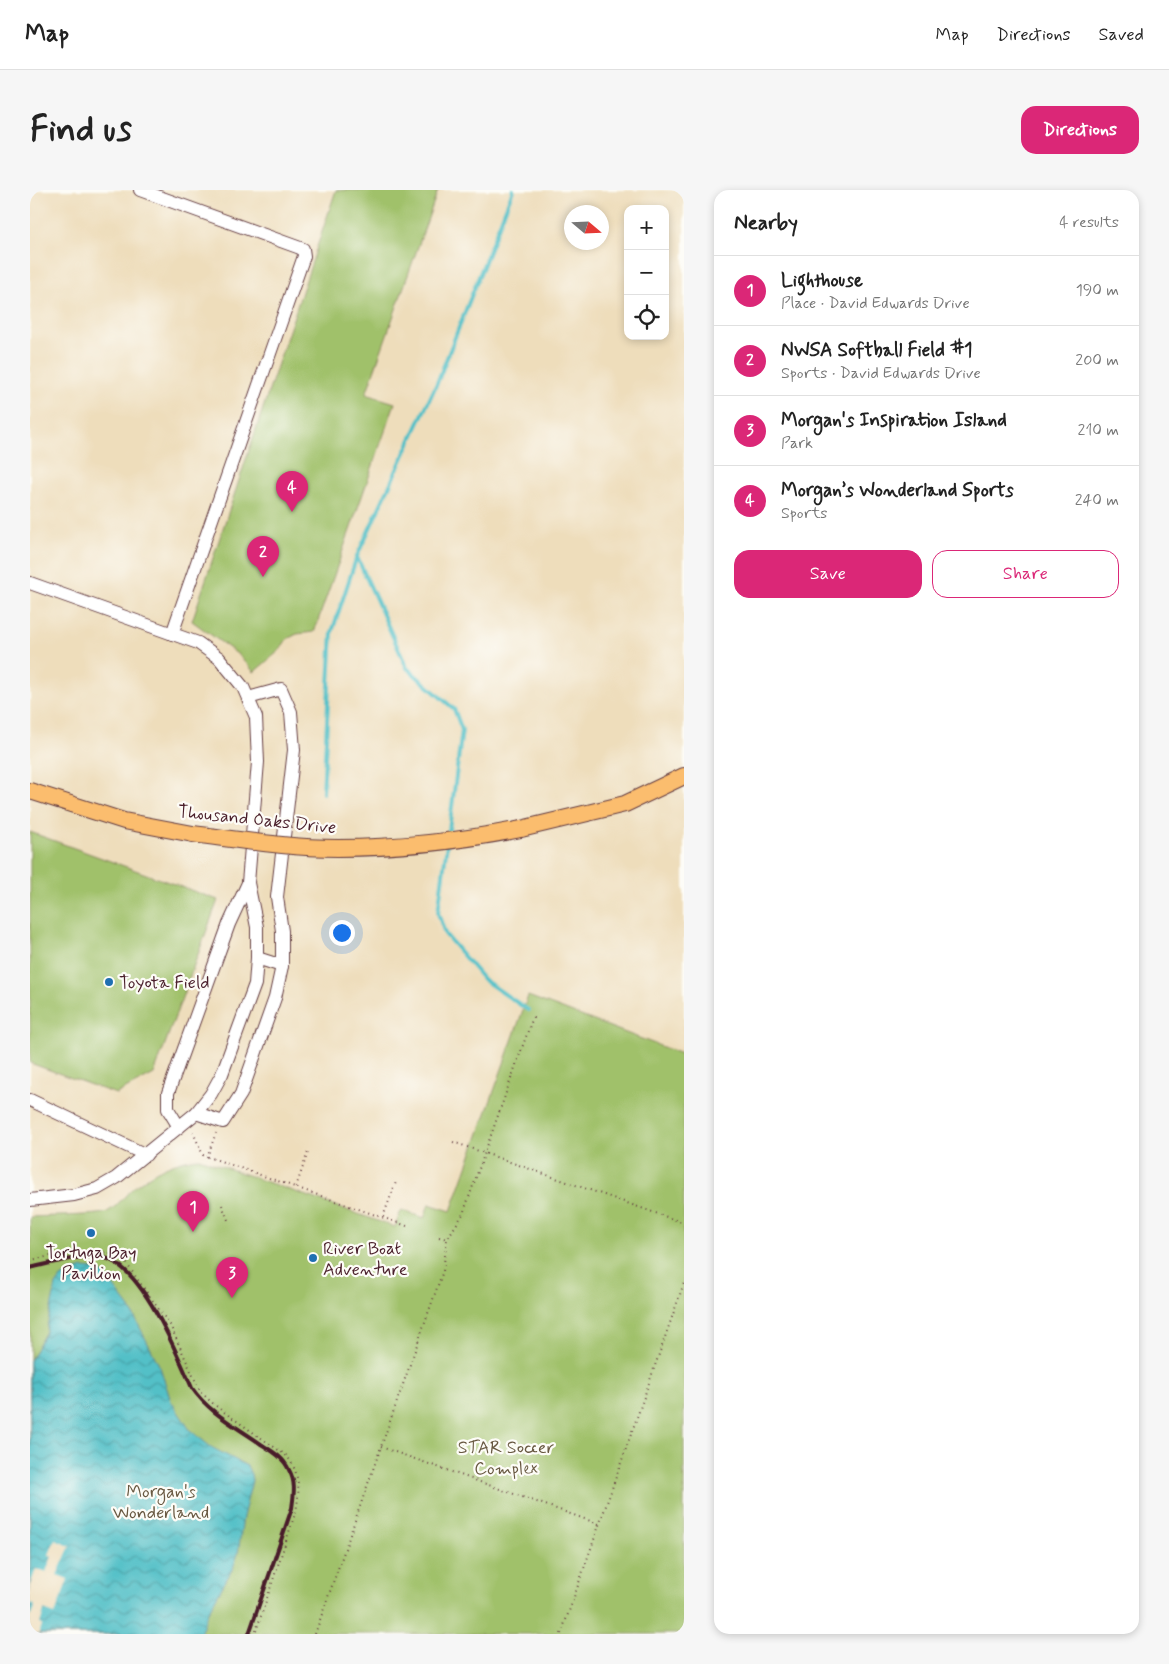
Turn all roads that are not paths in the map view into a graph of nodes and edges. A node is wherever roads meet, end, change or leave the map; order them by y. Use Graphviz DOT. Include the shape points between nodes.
graph roads {
  1 [pos="140,190"];
  2 [pos="30,584"];
  3 [pos="172,634"];
  4 [pos="248,698"];
  5 [pos="684,776"];
  6 [pos="30,791"];
  7 [pos="248,884"];
  8 [pos="257,958"];
  9 [pos="282,966"];
  10 [pos="30,1100"];
  11 [pos="196,1113"];
  12 [pos="182,1124"];
  13 [pos="146,1155"];
  14 [pos="30,1200"];
  1 -- 3 [label="street" via="303,249 304,256"];
  2 -- 3 [label="street"];
  3 -- 4 [label="street" via="198,643 220,658"];
  4 -- 7 [label="street" via="256,717 258,762"];
  4 -- 9 [label="street" via="281,689 291,712 294,750 277,897 282,931"];
  5 -- 6 [label="main road, Thousand Oaks Drive, bridge" via="624,804 520,830 428,844 338,848 193,834 124,821"];
  7 -- 8 [label="street" via="257,927"];
  7 -- 12 [label="street" via="228,924 168,1093 168,1109"];
  8 -- 9 [label="street"];
  8 -- 11 [label="street" via="255,984 222,1074 212,1094"];
  9 -- 11 [label="street" via="240,1094 223,1122"];
  10 -- 13 [label="street"];
  11 -- 12 [label="street"];
  12 -- 13 [label="street"];
  13 -- 14 [label="street" via="97,1189"];
}
